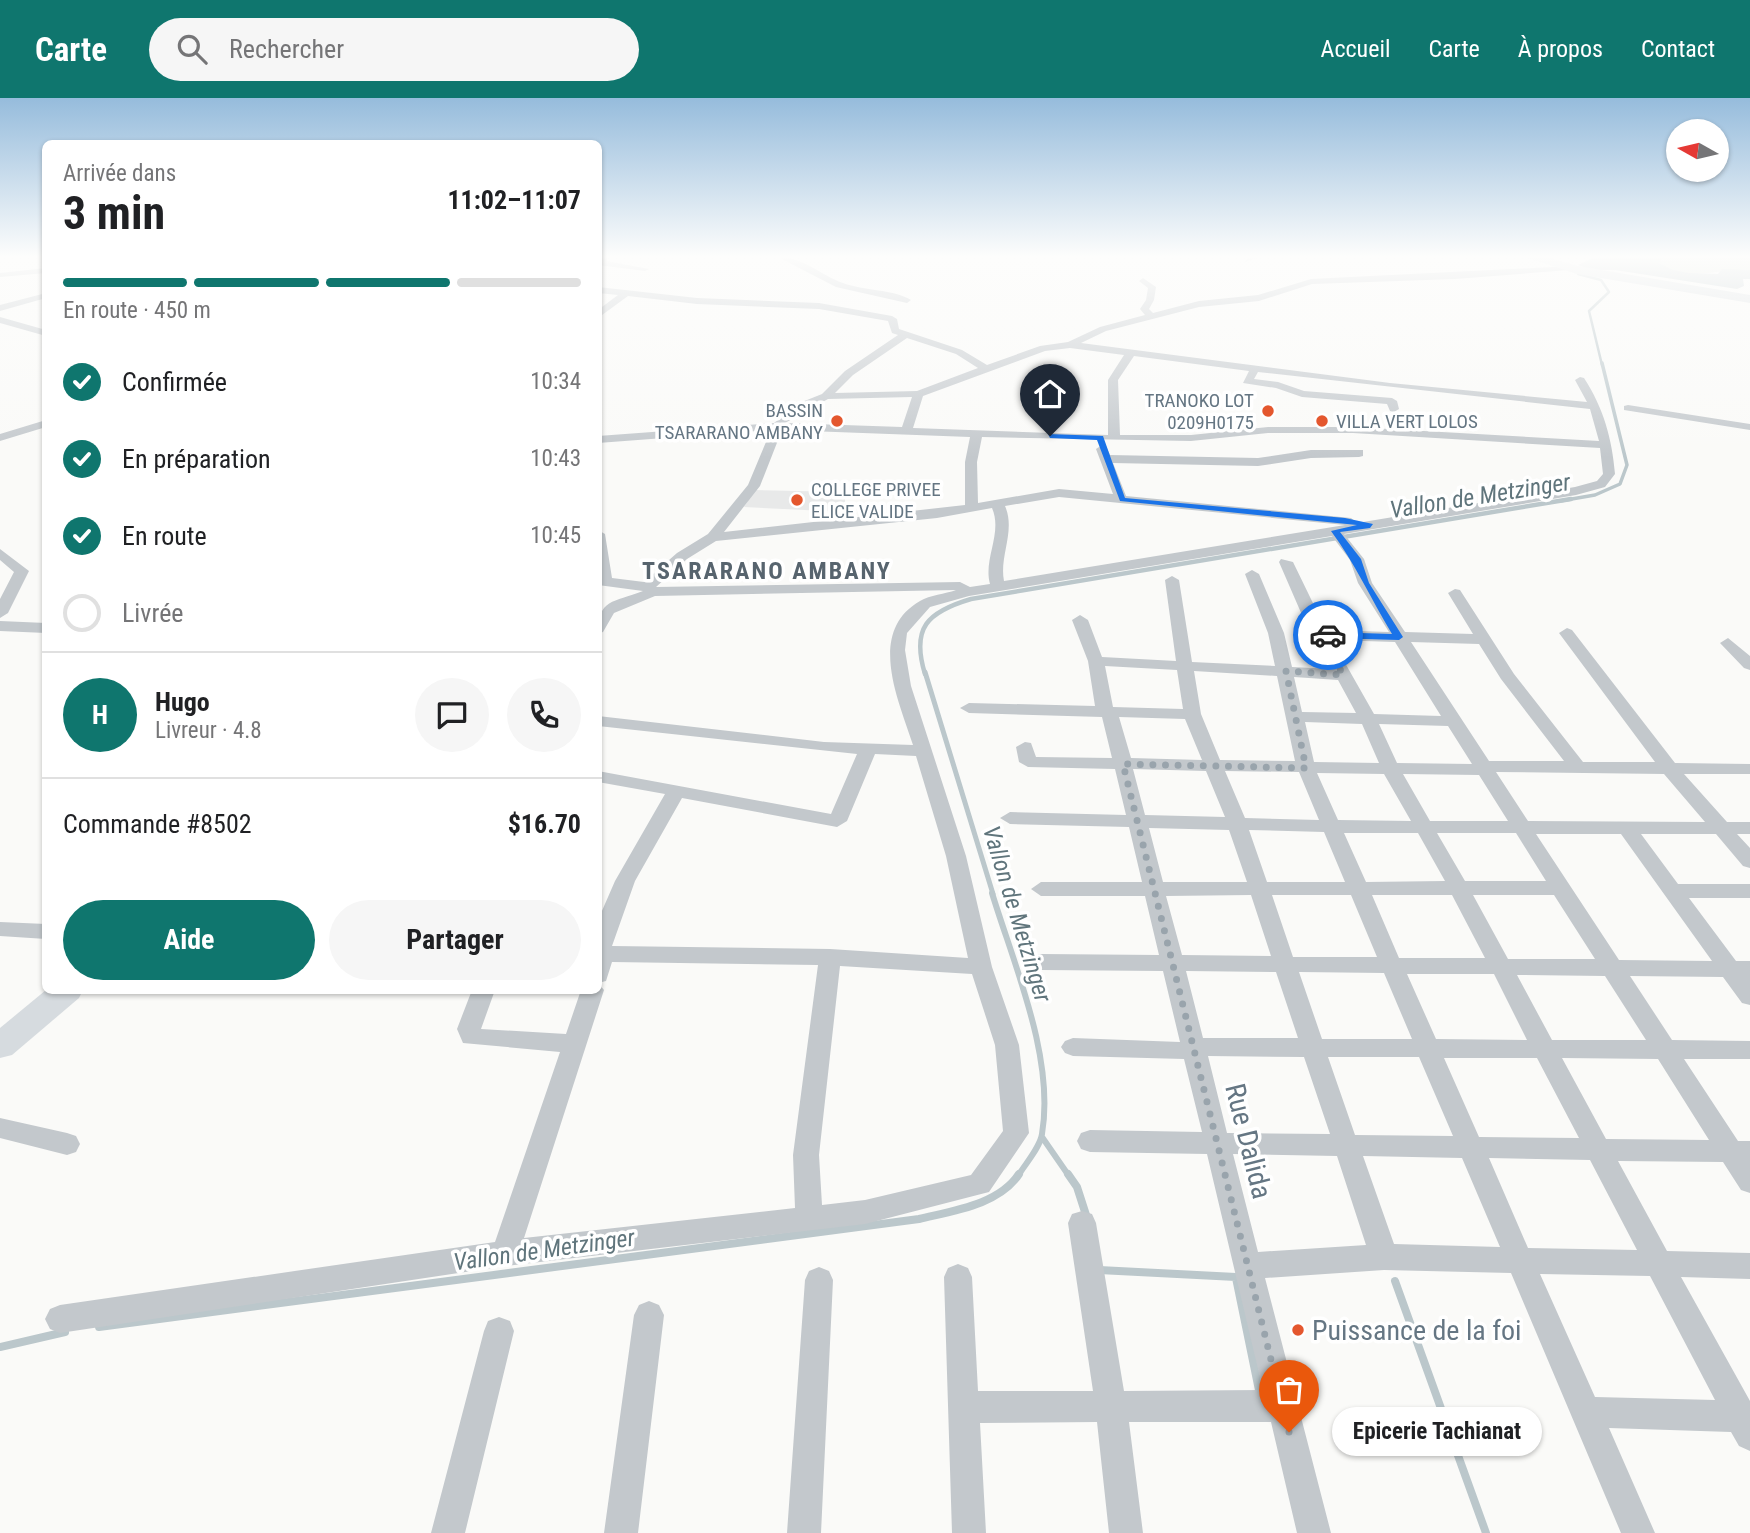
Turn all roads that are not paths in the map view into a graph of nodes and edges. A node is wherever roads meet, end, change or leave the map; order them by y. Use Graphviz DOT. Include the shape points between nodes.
graph roads {
  1 [pos="14,324"];
  2 [pos="893,324"];
  3 [pos="1123,324"];
  4 [pos="42,332"];
  5 [pos="905,335"];
  6 [pos="1070,345"];
  7 [pos="1134,351"];
  8 [pos="985,368"];
  9 [pos="1256,368"];
  10 [pos="1580,380"];
  11 [pos="918,394"];
  12 [pos="1336,394"];
  13 [pos="826,396"];
  14 [pos="1358,398"];
  15 [pos="1594,406"];
  16 [pos="1628,408"];
  17 [pos="42,423"];
  18 [pos="776,426"];
  19 [pos="1750,427"];
  20 [pos="907,430"];
  21 [pos="1353,430"];
  22 [pos="976,433"];
  23 [pos="1114,436"];
  24 [pos="0,438"];
  25 [pos="1100,438"];
  26 [pos="602,440"];
  27 [pos="1608,445"];
  28 [pos="1359,453"];
  29 [pos="1107,458"];
  30 [pos="1119,497"];
  31 [pos="997,504"];
  32 [pos="972,509"];
  33 [pos="1370,526"];
  34 [pos="713,537"];
  35 [pos="1341,539"];
  36 [pos="0,553"];
  37 [pos="1286,562"];
  38 [pos="1252,574"];
  39 [pos="1172,580"];
  40 [pos="602,581"];
  41 [pos="999,588"];
  42 [pos="650,589"];
  43 [pos="967,592"];
  44 [pos="1455,593"];
  45 [pos="0,613"];
  46 [pos="1080,620"];
  47 [pos="602,621"];
  48 [pos="0,626"];
  49 [pos="42,628"];
  50 [pos="1567,633"];
  51 [pos="1322,635"];
  52 [pos="1399,637"];
  53 [pos="1481,639"];
  54 [pos="1728,642"];
  55 [pos="1097,661"];
  56 [pos="1183,665"];
  57 [pos="1750,665"];
  58 [pos="1286,671"];
  59 [pos="1343,675"];
  60 [pos="969,708"];
  61 [pos="1109,712"];
  62 [pos="1192,714"];
  63 [pos="1295,717"];
  64 [pos="1368,719"];
  65 [pos="602,721"];
  66 [pos="1452,721"];
  67 [pos="1026,747"];
  68 [pos="868,749"];
  69 [pos="925,751"];
  70 [pos="1123,764"];
  71 [pos="1210,764"];
  72 [pos="1578,766"];
  73 [pos="1670,766"];
  74 [pos="1306,768"];
  75 [pos="1483,768"];
  76 [pos="1750,769"];
  77 [pos="1391,770"];
  78 [pos="602,777"];
  79 [pos="676,792"];
  80 [pos="1010,818"];
  81 [pos="1137,822"];
  82 [pos="1237,823"];
  83 [pos="1329,826"];
  84 [pos="1424,826"];
  85 [pos="1522,826"];
  86 [pos="1625,826"];
  87 [pos="1721,828"];
  88 [pos="1750,828"];
  89 [pos="1750,861"];
  90 [pos="1256,887"];
  91 [pos="1153,888"];
  92 [pos="1358,888"];
  93 [pos="1561,888"];
  94 [pos="1041,889"];
  95 [pos="1460,890"];
  96 [pos="1671,891"];
  97 [pos="1750,891"];
  98 [pos="0,929"];
  99 [pos="42,932"];
  100 [pos="602,938"];
  101 [pos="830,957"];
  102 [pos="602,961"];
  103 [pos="1041,962"];
  104 [pos="1172,963"];
  105 [pos="1283,965"];
  106 [pos="1394,965"];
  107 [pos="1501,966"];
  108 [pos="981,967"];
  109 [pos="1612,967"];
  110 [pos="1740,969"];
  111 [pos="63,994"];
  112 [pos="482,994"];
  113 [pos="592,994"];
  114 [pos="1750,997"];
  115 [pos="573,1044"];
  116 [pos="0,1046"];
  117 [pos="1193,1047"];
  118 [pos="1073,1048"];
  119 [pos="1312,1049"];
  120 [pos="1426,1049"];
  121 [pos="1663,1049"];
  122 [pos="1545,1050"];
  123 [pos="1750,1050"];
  124 [pos="0,1128"];
  125 [pos="1090,1142"];
  126 [pos="1217,1142"];
  127 [pos="67,1144"];
  128 [pos="1470,1146"];
  129 [pos="1346,1147"];
  130 [pos="1598,1149"];
  131 [pos="1740,1152"];
  132 [pos="1750,1182"];
  133 [pos="809,1218"];
  134 [pos="1082,1223"];
  135 [pos="505,1253"];
  136 [pos="1384,1257"];
  137 [pos="1518,1260"];
  138 [pos="1659,1262"];
  139 [pos="1248,1266"];
  140 [pos="1750,1266"];
  141 [pos="958,1277"];
  142 [pos="819,1280"];
  143 [pos="649,1315"];
  144 [pos="60,1319"];
  145 [pos="499,1331"];
  146 [pos="1283,1406"];
  147 [pos="1111,1407"];
  148 [pos="963,1408"];
  149 [pos="1586,1412"];
  150 [pos="1746,1423"];
  151 [pos="447,1533"];
  152 [pos="621,1533"];
  153 [pos="804,1533"];
  154 [pos="969,1533"];
  155 [pos="1126,1533"];
  156 [pos="1314,1533"];
  157 [pos="1638,1533"];
  1 -- 4 [label="street"];
  2 -- 5 [label="street" via="895,331"];
  3 -- 6 [label="street"];
  5 -- 8 [label="street" via="959,352"];
  5 -- 13 [label="street" via="849,373"];
  6 -- 7 [label="street"];
  6 -- 8 [label="street" via="1043,348"];
  7 -- 9 [label="street"];
  7 -- 23 [label="street" via="1110,386"];
  8 -- 11 [label="street"];
  9 -- 12 [label="street" via="1247,382 1278,385 1302,394"];
  9 -- 15 [label="street"];
  10 -- 15 [label="street"];
  11 -- 13 [label="street"];
  11 -- 20 [label="street"];
  12 -- 14 [label="street"];
  12 -- 21 [label="street"];
  13 -- 18 [label="street"];
  15 -- 27 [label="street"];
  16 -- 19 [label="street"];
  17 -- 24 [label="street"];
  18 -- 20 [label="street"];
  18 -- 26 [label="street"];
  18 -- 34 [label="street" via="754,486"];
  20 -- 22 [label="street"];
  21 -- 23 [label="street" via="1268,430 1191,438"];
  21 -- 27 [label="street"];
  22 -- 25 [label="street"];
  22 -- 32 [label="street"];
  23 -- 25 [label="street"];
  25 -- 29 [label="street"];
  27 -- 33 [label="street" via="1609,474 1601,484"];
  28 -- 29 [label="street" via="1258,462"];
  29 -- 30 [label="street"];
  30 -- 31 [label="street" via="1059,493"];
  30 -- 33 [label="street"];
  31 -- 32 [label="street"];
  31 -- 41 [label="street" via="1002,511"];
  32 -- 34 [label="street"];
  33 -- 35 [label="street"];
  34 -- 42 [label="street" via="682,556"];
  35 -- 41 [label="street"];
  35 -- 52 [label="street" via="1357,559 1365,583"];
  36 -- 45 [label="street" via="22,571"];
  37 -- 51 [label="street"];
  38 -- 58 [label="street"];
  39 -- 56 [label="street"];
  40 -- 42 [label="street"];
  41 -- 43 [label="street"];
  42 -- 43 [label="street" via="960,586"];
  42 -- 47 [label="street" via="608,610"];
  43 -- 69 [label="street" via="925,604 899,633 903,686"];
  44 -- 53 [label="street"];
  46 -- 55 [label="street, Rue Dalida"];
  48 -- 49 [label="street"];
  50 -- 73 [label="street"];
  51 -- 52 [label="street"];
  51 -- 59 [label="street"];
  52 -- 53 [label="street"];
  52 -- 66 [label="street"];
  53 -- 72 [label="street"];
  54 -- 57 [label="street"];
  55 -- 56 [label="street"];
  55 -- 61 [label="street, Rue Dalida" via="1104,707"];
  56 -- 58 [label="street"];
  56 -- 62 [label="street"];
  58 -- 59 [label="street"];
  58 -- 63 [label="street"];
  59 -- 64 [label="street"];
  60 -- 61 [label="street"];
  61 -- 62 [label="street"];
  61 -- 70 [label="street, Rue Dalida"];
  62 -- 71 [label="street"];
  63 -- 64 [label="street"];
  63 -- 74 [label="street"];
  64 -- 66 [label="street"];
  64 -- 77 [label="street"];
  65 -- 68 [label="street"];
  66 -- 75 [label="street"];
  67 -- 70 [label="street" via="1028,762"];
  68 -- 69 [label="street"];
  68 -- 79 [label="street" via="837,821"];
  69 -- 108 [label="street" via="956,856"];
  70 -- 71 [label="street"];
  70 -- 81 [label="street, Rue Dalida"];
  71 -- 74 [label="street"];
  71 -- 82 [label="street"];
  72 -- 73 [label="street"];
  72 -- 75 [label="street"];
  73 -- 76 [label="street"];
  73 -- 87 [label="street"];
  74 -- 77 [label="street"];
  74 -- 83 [label="street"];
  75 -- 77 [label="street"];
  75 -- 85 [label="street"];
  77 -- 84 [label="street"];
  78 -- 79 [label="street"];
  79 -- 100 [label="street" via="625,881"];
  80 -- 81 [label="street"];
  81 -- 82 [label="street"];
  81 -- 91 [label="street, Rue Dalida"];
  82 -- 83 [label="street"];
  82 -- 90 [label="street"];
  83 -- 84 [label="street"];
  83 -- 92 [label="street"];
  84 -- 85 [label="street"];
  84 -- 95 [label="street"];
  85 -- 86 [label="street"];
  85 -- 93 [label="street"];
  86 -- 87 [label="street"];
  86 -- 96 [label="street"];
  87 -- 88 [label="street"];
  87 -- 89 [label="street"];
  90 -- 91 [label="street"];
  90 -- 92 [label="street"];
  90 -- 105 [label="street"];
  91 -- 94 [label="street"];
  91 -- 104 [label="street, Rue Dalida"];
  92 -- 95 [label="street"];
  92 -- 106 [label="street"];
  93 -- 95 [label="street"];
  93 -- 109 [label="street"];
  95 -- 107 [label="street"];
  96 -- 97 [label="street"];
  96 -- 110 [label="street"];
  98 -- 99 [label="street"];
  101 -- 102 [label="street"];
  101 -- 108 [label="street"];
  101 -- 133 [label="street" via="806,1155"];
  103 -- 104 [label="street"];
  104 -- 105 [label="street"];
  104 -- 117 [label="street, Rue Dalida"];
  105 -- 106 [label="street"];
  105 -- 119 [label="street"];
  106 -- 107 [label="street"];
  106 -- 120 [label="street"];
  107 -- 109 [label="street"];
  107 -- 122 [label="street"];
  108 -- 133 [label="street" via="1007,1045 1016,1133 980,1184 865,1212"];
  109 -- 110 [label="street"];
  109 -- 121 [label="street"];
  110 -- 114 [label="street"];
  111 -- 116 [label="street"];
  112 -- 115 [label="street" via="469,1029 471,1037"];
  113 -- 115 [label="street"];
  115 -- 135 [label="street"];
  117 -- 118 [label="street" via="1181,1051"];
  117 -- 119 [label="street"];
  117 -- 126 [label="street, Rue Dalida"];
  119 -- 120 [label="street"];
  119 -- 129 [label="street"];
  120 -- 122 [label="street"];
  120 -- 128 [label="street"];
  121 -- 122 [label="street"];
  121 -- 123 [label="street"];
  121 -- 131 [label="street"];
  122 -- 130 [label="street"];
  124 -- 127 [label="street"];
  125 -- 126 [label="street"];
  126 -- 129 [label="street"];
  126 -- 139 [label="street, Rue Dalida"];
  128 -- 129 [label="street"];
  128 -- 130 [label="street"];
  128 -- 137 [label="street"];
  129 -- 136 [label="street"];
  130 -- 131 [label="street"];
  130 -- 138 [label="street"];
  131 -- 132 [label="street"];
  133 -- 135 [label="street"];
  134 -- 147 [label="street"];
  135 -- 144 [label="street"];
  136 -- 137 [label="street"];
  136 -- 139 [label="street"];
  137 -- 138 [label="street"];
  137 -- 149 [label="street"];
  138 -- 140 [label="street"];
  138 -- 150 [label="street"];
  139 -- 146 [label="street, Rue Dalida"];
  141 -- 148 [label="street"];
  142 -- 153 [label="street"];
  143 -- 152 [label="street"];
  145 -- 151 [label="street"];
  146 -- 147 [label="street"];
  146 -- 156 [label="street, Rue Dalida"];
  147 -- 148 [label="street"];
  147 -- 155 [label="street"];
  148 -- 154 [label="street"];
  149 -- 150 [label="street"];
  149 -- 157 [label="street"];
}
